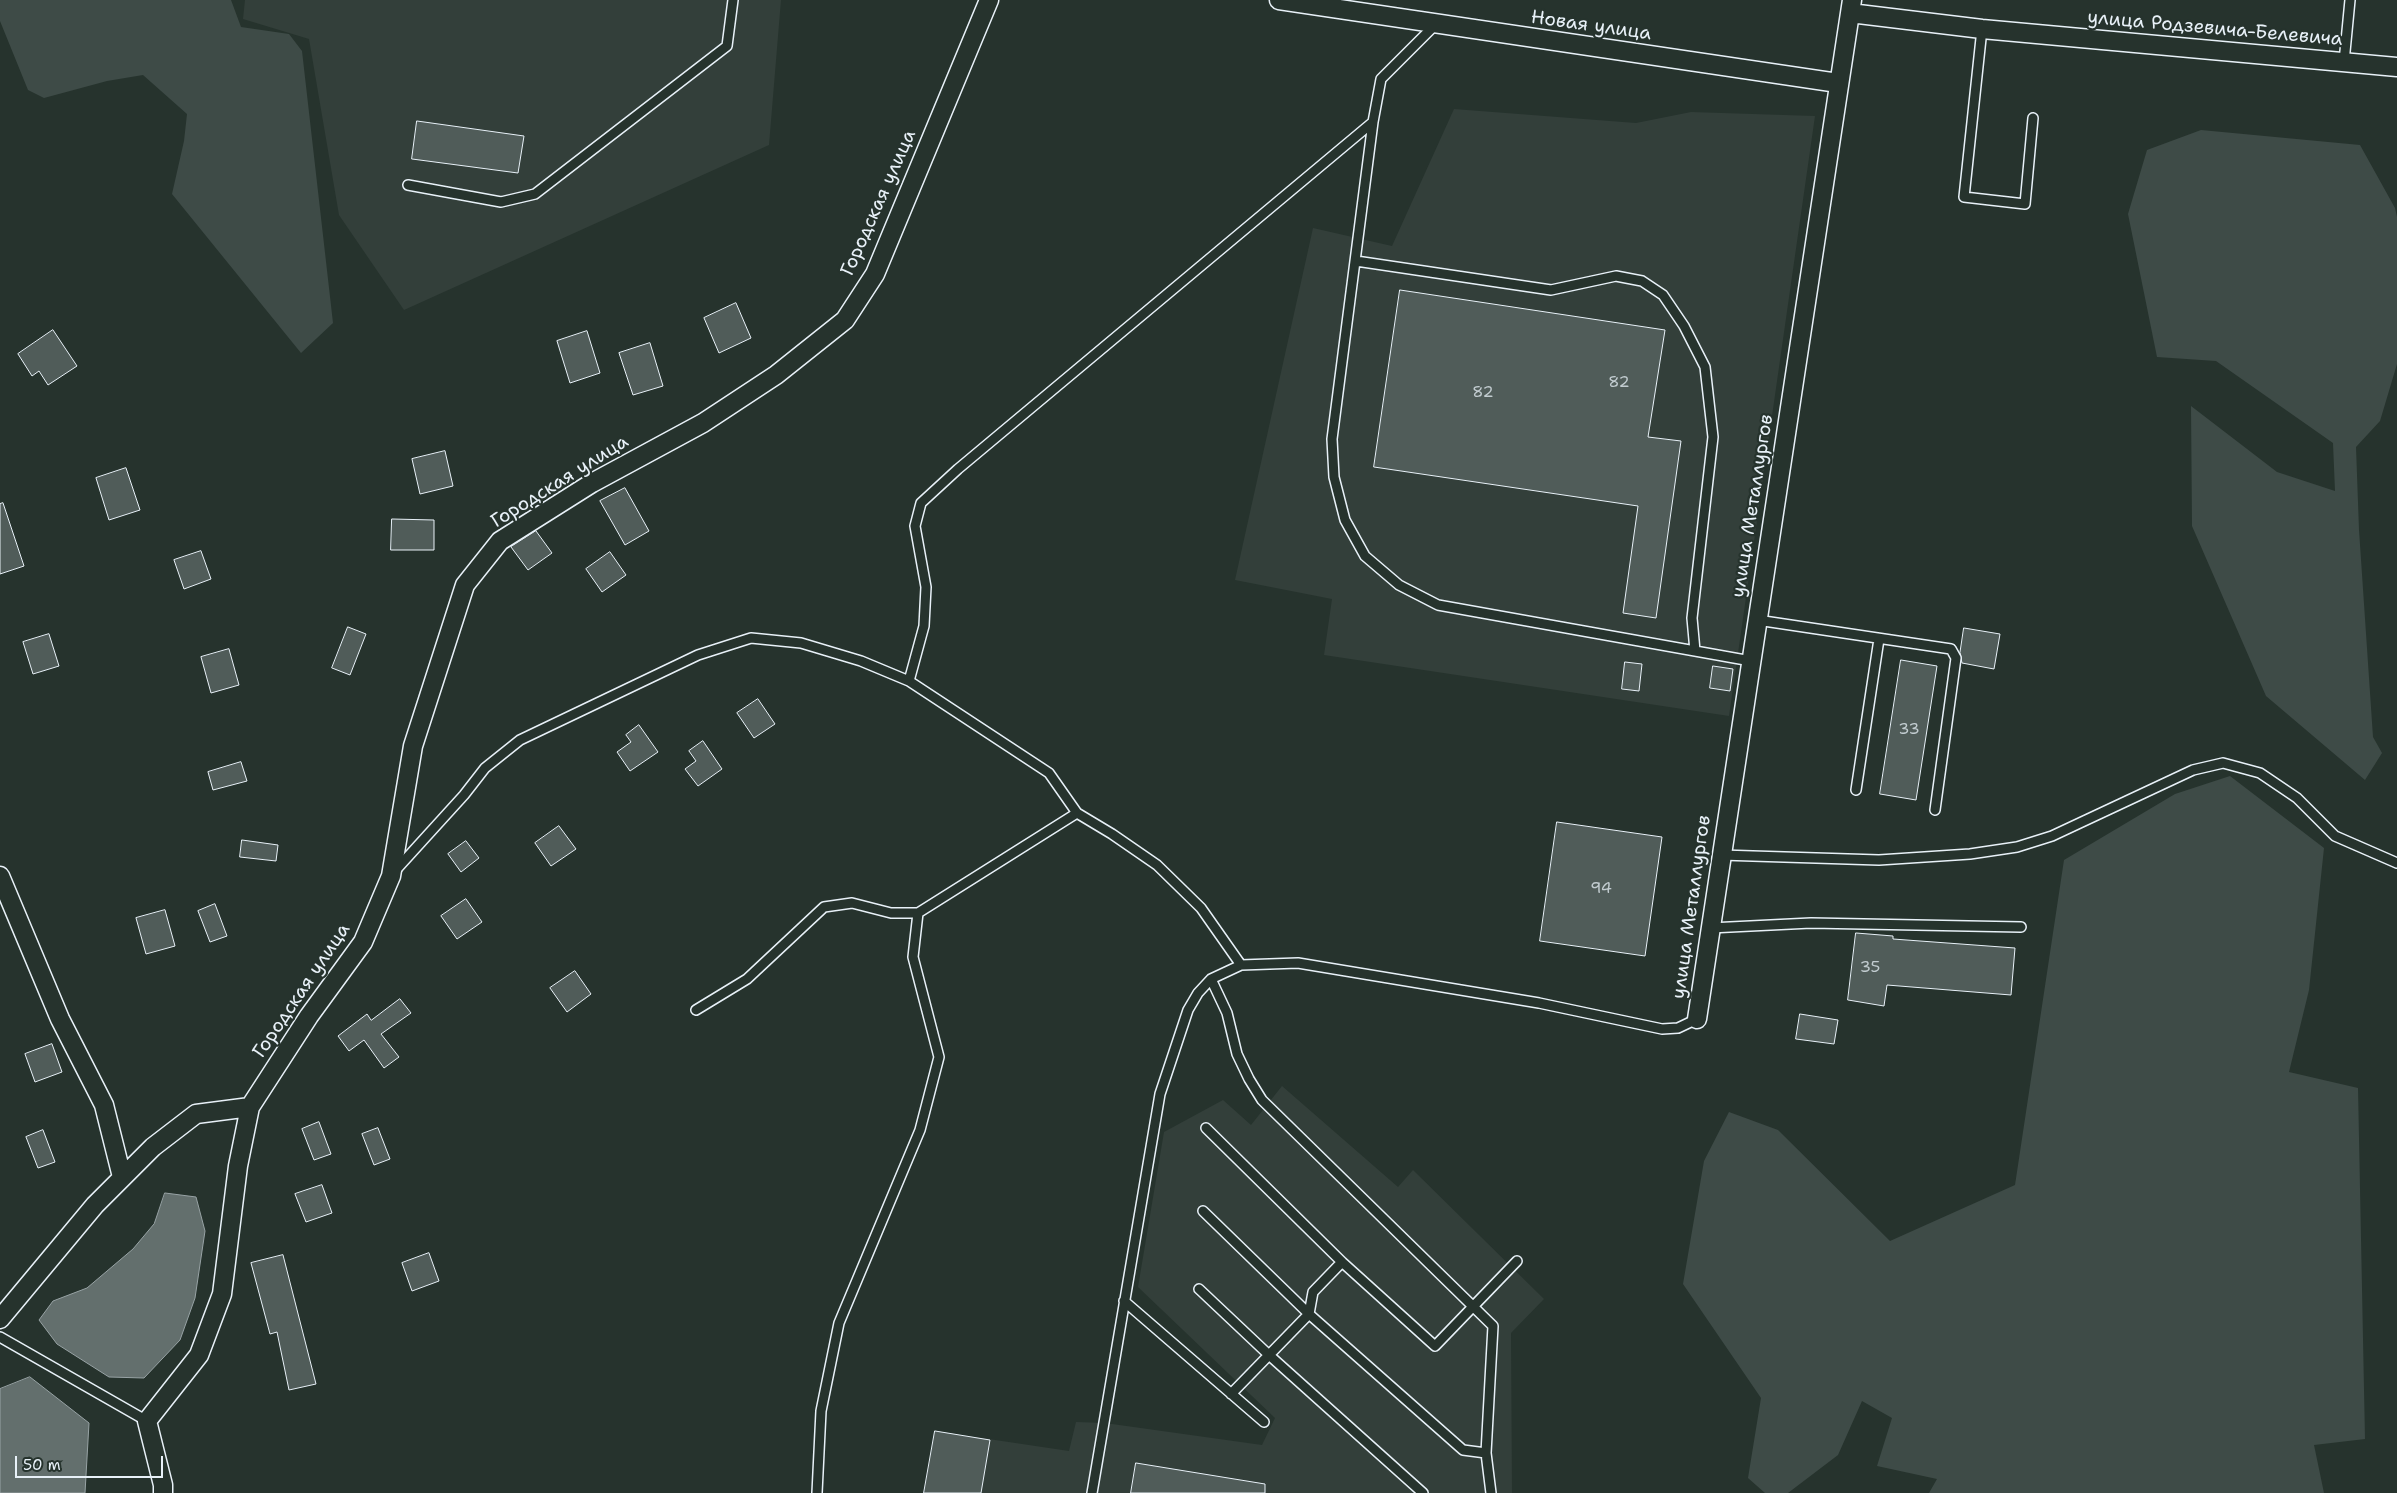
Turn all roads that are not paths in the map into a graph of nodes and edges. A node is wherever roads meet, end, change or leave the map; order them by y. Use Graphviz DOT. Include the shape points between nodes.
graph roads {
  1 [pos="733,0"];
  2 [pos="989,0"];
  3 [pos="1279,0"];
  4 [pos="2350,0"];
  5 [pos="1317,3"];
  6 [pos="1851,6"];
  7 [pos="1434,25"];
  8 [pos="1982,29"];
  9 [pos="2344,62"];
  10 [pos="2397,67"];
  11 [pos="1838,83"];
  12 [pos="2033,118"];
  13 [pos="1374,122"];
  14 [pos="408,185"];
  15 [pos="1356,260"];
  16 [pos="1757,620"];
  17 [pos="1879,639"];
  18 [pos="1695,651"];
  19 [pos="1751,661"];
  20 [pos="909,681"];
  21 [pos="1856,790"];
  22 [pos="1935,810"];
  23 [pos="1077,813"];
  24 [pos="1721,855"];
  25 [pos="2397,863"];
  26 [pos="0,876"];
  27 [pos="391,876"];
  28 [pos="918,913"];
  29 [pos="2021,927"];
  30 [pos="1710,928"];
  31 [pos="1241,965"];
  32 [pos="1211,978"];
  33 [pos="696,1010"];
  34 [pos="1697,1019"];
  35 [pos="250,1107"];
  36 [pos="1206,1128"];
  37 [pos="122,1177"];
  38 [pos="1202,1211"];
  39 [pos="1517,1261"];
  40 [pos="1342,1262"];
  41 [pos="1199,1289"];
  42 [pos="1124,1301"];
  43 [pos="1473,1306"];
  44 [pos="1309,1314"];
  45 [pos="0,1319"];
  46 [pos="0,1337"];
  47 [pos="1269,1355"];
  48 [pos="1231,1394"];
  49 [pos="148,1421"];
  50 [pos="1264,1422"];
  51 [pos="1486,1453"];
  52 [pos="163,1493"];
  53 [pos="817,1493"];
  54 [pos="1092,1493"];
  55 [pos="1423,1493"];
  56 [pos="1491,1493"];
  1 -- 14 [label="lane" via="727,46 535,194 501,202"];
  2 -- 27 [label="street, Городская улица" via="875,274 844,320 776,375 703,423 592,483 500,541 465,585 413,746"];
  3 -- 5 [label="street, Новая улица"];
  4 -- 9 [label="lane"];
  5 -- 7 [label="street, Новая улица"];
  6 -- 8 [label="street, улица Родзевича-Белевича"];
  6 -- 11 [label="street, улица Металлургов"];
  7 -- 11 [label="street, Новая улица"];
  7 -- 13 [label="lane" via="1381,79"];
  8 -- 9 [label="street, улица Родзевича-Белевича"];
  8 -- 12 [label="lane" via="1964,197 2025,204"];
  9 -- 10 [label="street, улица Родзевича-Белевича"];
  11 -- 16 [label="street, улица Металлургов"];
  13 -- 15 [label="lane"];
  13 -- 20 [label="lane" via="921,503 914,526 926,587 924,626"];
  15 -- 18 [label="lane" via="1332,439 1334,477 1345,520 1365,556 1398,585 1438,605"];
  15 -- 18 [label="lane" via="1551,290 1616,276 1642,281 1663,294 1705,367 1713,437 1692,618"];
  16 -- 17 [label="lane"];
  16 -- 19 [label="street, улица Металлургов"];
  17 -- 21 [label="lane"];
  17 -- 22 [label="lane" via="1951,649 1956,658"];
  18 -- 19 [label="lane"];
  19 -- 24 [label="street, улица Металлургов"];
  20 -- 23 [label="lane" via="1049,773"];
  20 -- 27 [label="lane" via="862,661 801,642 751,638 698,655 520,740 485,768"];
  23 -- 28 [label="lane"];
  23 -- 31 [label="lane" via="1157,865 1201,908"];
  24 -- 25 [label="lane" via="1879,860 1970,854 2017,847 2052,836 2193,770 2223,763 2260,773 2297,798 2335,836"];
  24 -- 30 [label="street, улица Металлургов"];
  26 -- 37 [label="street" via="60,1019 104,1105"];
  27 -- 35 [label="street, Городская улица" via="363,942 309,1016"];
  28 -- 33 [label="lane" via="891,913 852,903 824,908 747,979"];
  28 -- 53 [label="lane" via="913,957 939,1057 920,1130 839,1323 821,1411"];
  29 -- 30 [label="lane" via="1811,923"];
  30 -- 34 [label="street, улица Металлургов"];
  31 -- 32 [label="lane"];
  31 -- 34 [label="lane" via="1298,963 1539,1002 1662,1029 1678,1028"];
  32 -- 42 [label="lane" via="1188,1010 1160,1094"];
  32 -- 43 [label="lane" via="1227,1014 1237,1054 1262,1100"];
  35 -- 37 [label="street" via="196,1114 153,1147"];
  35 -- 49 [label="street" via="238,1166 222,1294 198,1355"];
  36 -- 40 [label="lane"];
  37 -- 45 [label="street" via="95,1204"];
  38 -- 44 [label="lane"];
  39 -- 43 [label="lane"];
  40 -- 43 [label="lane" via="1435,1346"];
  40 -- 44 [label="lane" via="1313,1292"];
  41 -- 47 [label="lane"];
  42 -- 48 [label="lane"];
  42 -- 54 [label="lane"];
  43 -- 51 [label="lane" via="1493,1326"];
  44 -- 47 [label="lane"];
  44 -- 51 [label="lane" via="1463,1450"];
  46 -- 49 [label="lane"];
  47 -- 48 [label="lane"];
  47 -- 55 [label="lane"];
  48 -- 50 [label="lane"];
  49 -- 52 [label="street"];
  51 -- 56 [label="lane"];
}
